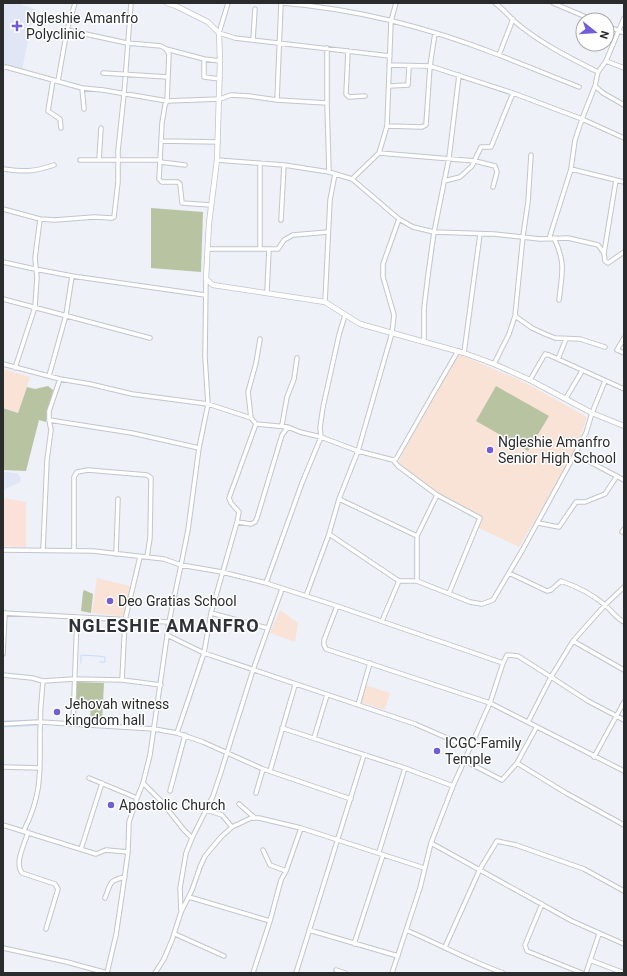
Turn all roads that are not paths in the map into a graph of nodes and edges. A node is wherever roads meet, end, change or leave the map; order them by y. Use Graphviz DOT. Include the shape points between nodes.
graph roads {
  1 [pos="75,3"];
  2 [pos="131,3"];
  3 [pos="167,3"];
  4 [pos="228,3"];
  5 [pos="282,3"];
  6 [pos="396,3"];
  7 [pos="495,3"];
  8 [pos="553,3"];
  9 [pos="255,9"];
  10 [pos="575,12"];
  11 [pos="624,18"];
  12 [pos="513,19"];
  13 [pos="391,22"];
  14 [pos="615,29"];
  15 [pos="67,30"];
  16 [pos="619,31"];
  17 [pos="218,33"];
  18 [pos="435,33"];
  19 [pos="624,33"];
  20 [pos="253,40"];
  21 [pos="127,43"];
  22 [pos="279,43"];
  23 [pos="327,48"];
  24 [pos="166,49"];
  25 [pos="348,51"];
  26 [pos="499,55"];
  27 [pos="390,56"];
  28 [pos="204,59"];
  29 [pos="220,61"];
  30 [pos="606,61"];
  31 [pos="389,65"];
  32 [pos="409,66"];
  33 [pos="430,66"];
  34 [pos="3,68"];
  35 [pos="624,68"];
  36 [pos="103,72"];
  37 [pos="598,72"];
  38 [pos="126,74"];
  39 [pos="460,75"];
  40 [pos="168,77"];
  41 [pos="220,79"];
  42 [pos="54,80"];
  43 [pos="58,81"];
  44 [pos="389,86"];
  45 [pos="595,86"];
  46 [pos="579,87"];
  47 [pos="82,88"];
  48 [pos="124,94"];
  49 [pos="513,94"];
  50 [pos="365,96"];
  51 [pos="220,99"];
  52 [pos="277,100"];
  53 [pos="167,101"];
  54 [pos="327,103"];
  55 [pos="624,105"];
  56 [pos="84,109"];
  57 [pos="582,118"];
  58 [pos="387,126"];
  59 [pos="61,128"];
  60 [pos="101,128"];
  61 [pos="624,138"];
  62 [pos="161,141"];
  63 [pos="218,142"];
  64 [pos="379,153"];
  65 [pos="530,155"];
  66 [pos="449,158"];
  67 [pos="80,160"];
  68 [pos="99,160"];
  69 [pos="118,160"];
  70 [pos="217,160"];
  71 [pos="475,160"];
  72 [pos="160,161"];
  73 [pos="260,163"];
  74 [pos="54,165"];
  75 [pos="185,165"];
  76 [pos="284,165"];
  77 [pos="3,169"];
  78 [pos="572,169"];
  79 [pos="329,172"];
  80 [pos="335,174"];
  81 [pos="352,179"];
  82 [pos="616,180"];
  83 [pos="444,181"];
  84 [pos="624,182"];
  85 [pos="493,187"];
  86 [pos="211,205"];
  87 [pos="3,209"];
  88 [pos="40,219"];
  89 [pos="399,219"];
  90 [pos="280,220"];
  91 [pos="328,232"];
  92 [pos="434,232"];
  93 [pos="480,234"];
  94 [pos="523,236"];
  95 [pos="554,238"];
  96 [pos="549,239"];
  97 [pos="260,249"];
  98 [pos="269,249"];
  99 [pos="208,250"];
  100 [pos="624,252"];
  101 [pos="604,253"];
  102 [pos="3,262"];
  103 [pos="36,269"];
  104 [pos="72,276"];
  105 [pos="206,279"];
  106 [pos="267,292"];
  107 [pos="205,295"];
  108 [pos="3,299"];
  109 [pos="559,300"];
  110 [pos="325,302"];
  111 [pos="34,307"];
  112 [pos="66,316"];
  113 [pos="345,316"];
  114 [pos="515,316"];
  115 [pos="392,333"];
  116 [pos="150,338"];
  117 [pos="624,338"];
  118 [pos="260,339"];
  119 [pos="566,339"];
  120 [pos="424,342"];
  121 [pos="605,347"];
  122 [pos="458,351"];
  123 [pos="464,353"];
  124 [pos="624,353"];
  125 [pos="297,358"];
  126 [pos="558,359"];
  127 [pos="3,364"];
  128 [pos="494,364"];
  129 [pos="14,368"];
  130 [pos="582,371"];
  131 [pos="49,376"];
  132 [pos="60,379"];
  133 [pos="530,380"];
  134 [pos="605,381"];
  135 [pos="624,389"];
  136 [pos="566,398"];
  137 [pos="208,404"];
  138 [pos="592,413"];
  139 [pos="251,418"];
  140 [pos="49,420"];
  141 [pos="256,424"];
  142 [pos="282,426"];
  143 [pos="624,426"];
  144 [pos="288,427"];
  145 [pos="321,437"];
  146 [pos="199,448"];
  147 [pos="358,451"];
  148 [pos="575,454"];
  149 [pos="393,460"];
  150 [pos="617,476"];
  151 [pos="624,480"];
  152 [pos="437,495"];
  153 [pos="118,498"];
  154 [pos="339,499"];
  155 [pos="237,522"];
  156 [pos="538,523"];
  157 [pos="329,534"];
  158 [pos="417,536"];
  159 [pos="3,550"];
  160 [pos="44,550"];
  161 [pos="74,550"];
  162 [pos="116,554"];
  163 [pos="140,556"];
  164 [pos="147,557"];
  165 [pos="181,564"];
  166 [pos="222,572"];
  167 [pos="509,573"];
  168 [pos="399,581"];
  169 [pos="417,581"];
  170 [pos="266,583"];
  171 [pos="624,587"];
  172 [pos="282,589"];
  173 [pos="449,593"];
  174 [pos="306,596"];
  175 [pos="605,605"];
  176 [pos="337,606"];
  177 [pos="4,613"];
  178 [pos="211,613"];
  179 [pos="77,617"];
  180 [pos="125,620"];
  181 [pos="382,621"];
  182 [pos="169,622"];
  183 [pos="624,622"];
  184 [pos="268,628"];
  185 [pos="167,635"];
  186 [pos="573,641"];
  187 [pos="204,653"];
  188 [pos="3,654"];
  189 [pos="370,663"];
  190 [pos="503,663"];
  191 [pos="253,670"];
  192 [pos="624,670"];
  193 [pos="3,675"];
  194 [pos="551,677"];
  195 [pos="74,679"];
  196 [pos="122,680"];
  197 [pos="43,681"];
  198 [pos="160,685"];
  199 [pos="296,685"];
  200 [pos="327,695"];
  201 [pos="624,702"];
  202 [pos="490,703"];
  203 [pos="358,704"];
  204 [pos="617,716"];
  205 [pos="624,720"];
  206 [pos="40,722"];
  207 [pos="528,722"];
  208 [pos="3,724"];
  209 [pos="73,724"];
  210 [pos="282,728"];
  211 [pos="536,728"];
  212 [pos="154,729"];
  213 [pos="177,733"];
  214 [pos="185,735"];
  215 [pos="314,738"];
  216 [pos="470,748"];
  217 [pos="227,753"];
  218 [pos="364,755"];
  219 [pos="594,757"];
  220 [pos="465,761"];
  221 [pos="517,763"];
  222 [pos="3,767"];
  223 [pos="40,768"];
  224 [pos="263,768"];
  225 [pos="405,768"];
  226 [pos="270,771"];
  227 [pos="624,772"];
  228 [pos="89,778"];
  229 [pos="102,783"];
  230 [pos="143,783"];
  231 [pos="453,786"];
  232 [pos="170,791"];
  233 [pos="256,793"];
  234 [pos="137,798"];
  235 [pos="350,799"];
  236 [pos="240,804"];
  237 [pos="206,810"];
  238 [pos="255,818"];
  239 [pos="3,825"];
  240 [pos="624,825"];
  241 [pos="232,827"];
  242 [pos="301,828"];
  243 [pos="26,831"];
  244 [pos="192,838"];
  245 [pos="338,840"];
  246 [pos="431,843"];
  247 [pos="81,849"];
  248 [pos="263,850"];
  249 [pos="128,852"];
  250 [pos="379,852"];
  251 [pos="383,855"];
  252 [pos="424,868"];
  253 [pos="480,869"];
  254 [pos="286,871"];
  255 [pos="125,878"];
  256 [pos="624,891"];
  257 [pos="190,896"];
  258 [pos="105,898"];
  259 [pos="542,904"];
  260 [pos="181,912"];
  261 [pos="270,921"];
  262 [pos="46,929"];
  263 [pos="309,930"];
  264 [pos="406,930"];
  265 [pos="175,934"];
  266 [pos="599,934"];
  267 [pos="354,944"];
  268 [pos="624,944"];
  269 [pos="445,947"];
  270 [pos="3,948"];
  271 [pos="224,956"];
  272 [pos="398,956"];
  273 [pos="590,960"];
  274 [pos="336,970"];
  275 [pos="107,973"];
  276 [pos="155,973"];
  277 [pos="253,973"];
  278 [pos="296,973"];
  279 [pos="345,973"];
  280 [pos="393,973"];
  281 [pos="503,973"];
  282 [pos="582,973"];
  283 [pos="586,973"];
  284 [pos="624,973"];
  1 -- 15 [label="street"];
  2 -- 21 [label="street"];
  3 -- 17 [label="street" via="208,22"];
  4 -- 17 [label="street"];
  5 -- 13 [label="street" via="338,9"];
  5 -- 22 [label="street"];
  6 -- 13 [label="street"];
  7 -- 12 [label="street"];
  8 -- 10 [label="street"];
  9 -- 20 [label="street"];
  11 -- 16 [label="street"];
  12 -- 26 [label="street"];
  12 -- 37 [label="street" via="569,58"];
  13 -- 18 [label="street"];
  13 -- 27 [label="street"];
  14 -- 16 [label="street"];
  15 -- 21 [label="street"];
  15 -- 43 [label="street"];
  16 -- 19 [label="street"];
  16 -- 30 [label="street"];
  17 -- 20 [label="street"];
  17 -- 29 [label="street"];
  18 -- 26 [label="street"];
  18 -- 33 [label="street"];
  20 -- 22 [label="street"];
  21 -- 24 [label="street" via="161,46"];
  21 -- 38 [label="street"];
  22 -- 23 [label="street"];
  22 -- 52 [label="street"];
  23 -- 25 [label="street"];
  23 -- 54 [label="street"];
  24 -- 28 [label="street"];
  24 -- 40 [label="street" via="169,54"];
  25 -- 27 [label="street"];
  25 -- 50 [label="street" via="346,94 349,97"];
  26 -- 46 [label="street"];
  27 -- 31 [label="street"];
  28 -- 29 [label="street"];
  28 -- 41 [label="street" via="204,78"];
  29 -- 41 [label="street"];
  30 -- 35 [label="street"];
  30 -- 37 [label="street"];
  31 -- 32 [label="street"];
  31 -- 44 [label="street"];
  32 -- 33 [label="street"];
  32 -- 44 [label="street" via="408,85"];
  33 -- 39 [label="street"];
  33 -- 58 [label="street" via="426,125"];
  34 -- 42 [label="street"];
  36 -- 38 [label="street"];
  37 -- 45 [label="street"];
  38 -- 40 [label="street"];
  38 -- 48 [label="street"];
  39 -- 49 [label="street"];
  39 -- 66 [label="street"];
  40 -- 53 [label="street"];
  41 -- 51 [label="street"];
  42 -- 43 [label="street"];
  42 -- 59 [label="street" via="48,111 60,119"];
  43 -- 47 [label="street"];
  44 -- 58 [label="street"];
  45 -- 55 [label="street"];
  45 -- 57 [label="street"];
  47 -- 48 [label="street"];
  47 -- 56 [label="street"];
  48 -- 53 [label="street"];
  48 -- 69 [label="street"];
  49 -- 57 [label="street"];
  49 -- 71 [label="street" via="491,147 481,147"];
  51 -- 52 [label="street" via="231,95"];
  51 -- 53 [label="street"];
  51 -- 63 [label="street"];
  52 -- 54 [label="street"];
  53 -- 62 [label="street"];
  54 -- 79 [label="street"];
  57 -- 61 [label="street"];
  57 -- 78 [label="street" via="575,140"];
  58 -- 64 [label="street"];
  60 -- 68 [label="street"];
  62 -- 63 [label="street"];
  62 -- 72 [label="street"];
  63 -- 70 [label="street"];
  64 -- 66 [label="street"];
  64 -- 81 [label="street"];
  65 -- 94 [label="street" via="528,202"];
  66 -- 71 [label="street"];
  66 -- 83 [label="street"];
  67 -- 68 [label="street"];
  68 -- 69 [label="street"];
  69 -- 72 [label="street"];
  69 -- 88 [label="street" via="114,217"];
  70 -- 73 [label="street"];
  70 -- 86 [label="street"];
  71 -- 83 [label="street" via="460,176"];
  71 -- 85 [label="street" via="496,168"];
  72 -- 75 [label="street"];
  72 -- 86 [label="street" via="159,179 162,182 180,184 182,203"];
  73 -- 76 [label="street"];
  73 -- 97 [label="street"];
  74 -- 77 [label="street" via="37,171"];
  76 -- 79 [label="street"];
  76 -- 90 [label="street"];
  78 -- 82 [label="street"];
  78 -- 96 [label="street"];
  79 -- 80 [label="street"];
  80 -- 81 [label="street"];
  80 -- 91 [label="street"];
  81 -- 89 [label="street"];
  82 -- 84 [label="street"];
  82 -- 101 [label="street"];
  83 -- 92 [label="street"];
  86 -- 99 [label="street"];
  87 -- 88 [label="street"];
  88 -- 103 [label="street"];
  89 -- 92 [label="street" via="413,227"];
  89 -- 115 [label="street" via="382,277 394,315"];
  91 -- 98 [label="street" via="294,235 284,240 278,249"];
  91 -- 110 [label="street"];
  92 -- 93 [label="street"];
  92 -- 120 [label="street" via="425,302"];
  93 -- 94 [label="street"];
  93 -- 123 [label="street"];
  94 -- 96 [label="street"];
  94 -- 114 [label="street"];
  95 -- 96 [label="street"];
  95 -- 101 [label="street" via="568,238 594,244"];
  95 -- 109 [label="street" via="563,264"];
  97 -- 98 [label="street"];
  97 -- 99 [label="street"];
  98 -- 106 [label="street"];
  99 -- 105 [label="street"];
  100 -- 101 [label="street" via="608,263 604,261"];
  102 -- 103 [label="street"];
  103 -- 104 [label="street"];
  103 -- 111 [label="street"];
  104 -- 107 [label="street"];
  104 -- 112 [label="street"];
  105 -- 106 [label="street" via="213,285"];
  105 -- 107 [label="street"];
  106 -- 110 [label="street"];
  107 -- 137 [label="street"];
  108 -- 111 [label="street"];
  110 -- 113 [label="street"];
  111 -- 112 [label="street"];
  111 -- 129 [label="street"];
  112 -- 116 [label="street"];
  112 -- 131 [label="street"];
  113 -- 115 [label="street" via="360,324"];
  113 -- 145 [label="street" via="323,407"];
  114 -- 119 [label="street" via="545,334"];
  114 -- 128 [label="street"];
  115 -- 120 [label="street"];
  115 -- 147 [label="street"];
  117 -- 124 [label="street" via="617,350"];
  118 -- 139 [label="street" via="248,392"];
  119 -- 121 [label="street" via="580,339"];
  119 -- 126 [label="street"];
  120 -- 122 [label="street"];
  122 -- 123 [label="street"];
  122 -- 149 [label="street" via="396,459"];
  123 -- 128 [label="street"];
  125 -- 142 [label="street"];
  126 -- 130 [label="street"];
  126 -- 133 [label="street" via="545,354"];
  127 -- 129 [label="street"];
  128 -- 133 [label="street"];
  129 -- 131 [label="street"];
  130 -- 134 [label="street"];
  130 -- 136 [label="street"];
  131 -- 132 [label="street"];
  132 -- 137 [label="street" via="132,394"];
  132 -- 140 [label="street"];
  133 -- 136 [label="street"];
  134 -- 135 [label="street"];
  134 -- 138 [label="street"];
  136 -- 138 [label="street"];
  137 -- 139 [label="street"];
  137 -- 146 [label="street"];
  138 -- 143 [label="street"];
  138 -- 148 [label="street" via="586,433"];
  139 -- 141 [label="street"];
  140 -- 146 [label="street" via="132,433"];
  140 -- 160 [label="street" via="51,430 47,454"];
  141 -- 142 [label="street"];
  141 -- 155 [label="street" via="230,498 239,512"];
  142 -- 144 [label="street"];
  144 -- 145 [label="street"];
  144 -- 155 [label="street" via="282,435 255,522"];
  145 -- 147 [label="street"];
  145 -- 170 [label="street"];
  146 -- 165 [label="street"];
  147 -- 149 [label="street"];
  147 -- 154 [label="street"];
  148 -- 150 [label="street"];
  148 -- 156 [label="street"];
  149 -- 152 [label="street"];
  150 -- 151 [label="street"];
  150 -- 156 [label="street" via="605,494 585,502 576,502 559,527"];
  152 -- 158 [label="street"];
  152 -- 173 [label="street" via="480,518"];
  153 -- 162 [label="street"];
  154 -- 157 [label="street"];
  154 -- 158 [label="street"];
  155 -- 166 [label="street"];
  156 -- 167 [label="street"];
  157 -- 168 [label="street"];
  157 -- 174 [label="street"];
  158 -- 169 [label="street"];
  159 -- 160 [label="street"];
  160 -- 161 [label="street"];
  161 -- 162 [label="street"];
  161 -- 164 [label="street" via="74,476 77,472 88,470 147,475 151,478 150,538"];
  162 -- 163 [label="street"];
  163 -- 164 [label="street"];
  163 -- 180 [label="street"];
  164 -- 165 [label="street"];
  165 -- 166 [label="street"];
  165 -- 182 [label="street"];
  166 -- 170 [label="street"];
  166 -- 178 [label="street"];
  167 -- 173 [label="street" via="493,600 487,604 470,602"];
  167 -- 175 [label="street" via="547,591 561,582 567,583"];
  168 -- 169 [label="street"];
  168 -- 181 [label="street"];
  169 -- 173 [label="street"];
  170 -- 172 [label="street"];
  171 -- 175 [label="street"];
  172 -- 174 [label="street"];
  172 -- 184 [label="street"];
  174 -- 176 [label="street"];
  175 -- 183 [label="street"];
  175 -- 186 [label="street"];
  176 -- 181 [label="street"];
  176 -- 189 [label="street" via="324,640 326,648"];
  177 -- 179 [label="street"];
  177 -- 188 [label="street"];
  178 -- 184 [label="street"];
  178 -- 187 [label="street"];
  179 -- 180 [label="street"];
  179 -- 195 [label="street"];
  180 -- 182 [label="street"];
  180 -- 196 [label="street"];
  181 -- 190 [label="street"];
  182 -- 185 [label="street"];
  184 -- 191 [label="street"];
  185 -- 187 [label="street"];
  185 -- 198 [label="street"];
  186 -- 192 [label="street"];
  186 -- 194 [label="street"];
  187 -- 191 [label="street"];
  187 -- 213 [label="street"];
  189 -- 202 [label="street"];
  189 -- 203 [label="street"];
  190 -- 194 [label="street" via="507,655 518,656"];
  190 -- 202 [label="street"];
  191 -- 199 [label="street"];
  191 -- 217 [label="street"];
  193 -- 197 [label="street"];
  194 -- 204 [label="street"];
  194 -- 207 [label="street"];
  195 -- 196 [label="street"];
  195 -- 197 [label="street"];
  195 -- 209 [label="street"];
  196 -- 198 [label="street"];
  197 -- 206 [label="street"];
  198 -- 212 [label="street"];
  199 -- 200 [label="street"];
  199 -- 210 [label="street"];
  200 -- 203 [label="street"];
  200 -- 215 [label="street"];
  201 -- 204 [label="street"];
  202 -- 207 [label="street"];
  202 -- 216 [label="street"];
  203 -- 216 [label="street" via="415,724"];
  204 -- 205 [label="street"];
  204 -- 219 [label="street"];
  206 -- 208 [label="street"];
  206 -- 209 [label="street"];
  206 -- 223 [label="street"];
  207 -- 211 [label="street"];
  209 -- 212 [label="street"];
  210 -- 215 [label="street"];
  210 -- 226 [label="street"];
  211 -- 219 [label="street"];
  211 -- 221 [label="street"];
  212 -- 213 [label="street"];
  212 -- 230 [label="street"];
  213 -- 214 [label="street"];
  214 -- 217 [label="street"];
  214 -- 232 [label="street"];
  215 -- 218 [label="street"];
  216 -- 220 [label="street"];
  217 -- 224 [label="street"];
  217 -- 237 [label="street"];
  218 -- 225 [label="street"];
  218 -- 235 [label="street"];
  219 -- 227 [label="street"];
  220 -- 221 [label="street" via="502,780"];
  220 -- 231 [label="street"];
  221 -- 240 [label="street"];
  222 -- 223 [label="street"];
  223 -- 243 [label="street" via="39,787"];
  224 -- 226 [label="street"];
  224 -- 233 [label="street"];
  225 -- 231 [label="street"];
  225 -- 250 [label="street"];
  226 -- 235 [label="street"];
  228 -- 229 [label="street"];
  229 -- 234 [label="street"];
  229 -- 247 [label="street"];
  230 -- 234 [label="street"];
  230 -- 244 [label="street"];
  231 -- 246 [label="street"];
  234 -- 249 [label="street" via="129,822"];
  235 -- 245 [label="street"];
  236 -- 238 [label="street"];
  237 -- 241 [label="street" via="222,815"];
  237 -- 244 [label="street"];
  238 -- 241 [label="street"];
  238 -- 242 [label="street"];
  239 -- 243 [label="street"];
  241 -- 257 [label="street" via="205,856"];
  242 -- 245 [label="street"];
  242 -- 254 [label="street"];
  243 -- 247 [label="street"];
  243 -- 262 [label="street" via="19,869 22,873 55,884 58,889"];
  244 -- 260 [label="street" via="186,853 180,888"];
  245 -- 250 [label="street"];
  245 -- 263 [label="street"];
  246 -- 252 [label="street"];
  246 -- 253 [label="street"];
  247 -- 249 [label="street" via="96,854 106,850"];
  248 -- 254 [label="street" via="270,865"];
  249 -- 255 [label="street"];
  250 -- 251 [label="street"];
  251 -- 252 [label="street"];
  251 -- 267 [label="street"];
  252 -- 264 [label="street"];
  253 -- 256 [label="street" via="497,841 516,845 584,869"];
  253 -- 259 [label="street"];
  253 -- 269 [label="street"];
  254 -- 261 [label="street" via="281,880"];
  255 -- 258 [label="street" via="113,880"];
  255 -- 275 [label="street"];
  257 -- 260 [label="street"];
  257 -- 261 [label="street"];
  259 -- 266 [label="street"];
  259 -- 282 [label="street" via="525,945 527,951"];
  260 -- 265 [label="street"];
  261 -- 277 [label="street"];
  263 -- 267 [label="street"];
  263 -- 278 [label="street"];
  264 -- 269 [label="street"];
  264 -- 272 [label="street"];
  265 -- 271 [label="street"];
  265 -- 276 [label="street"];
  266 -- 268 [label="street"];
  266 -- 273 [label="street"];
  267 -- 272 [label="street"];
  269 -- 281 [label="street" via="475,963"];
  270 -- 275 [label="street"];
  272 -- 280 [label="street"];
  273 -- 283 [label="street"];
  273 -- 284 [label="street"];
  274 -- 279 [label="street"];
}
